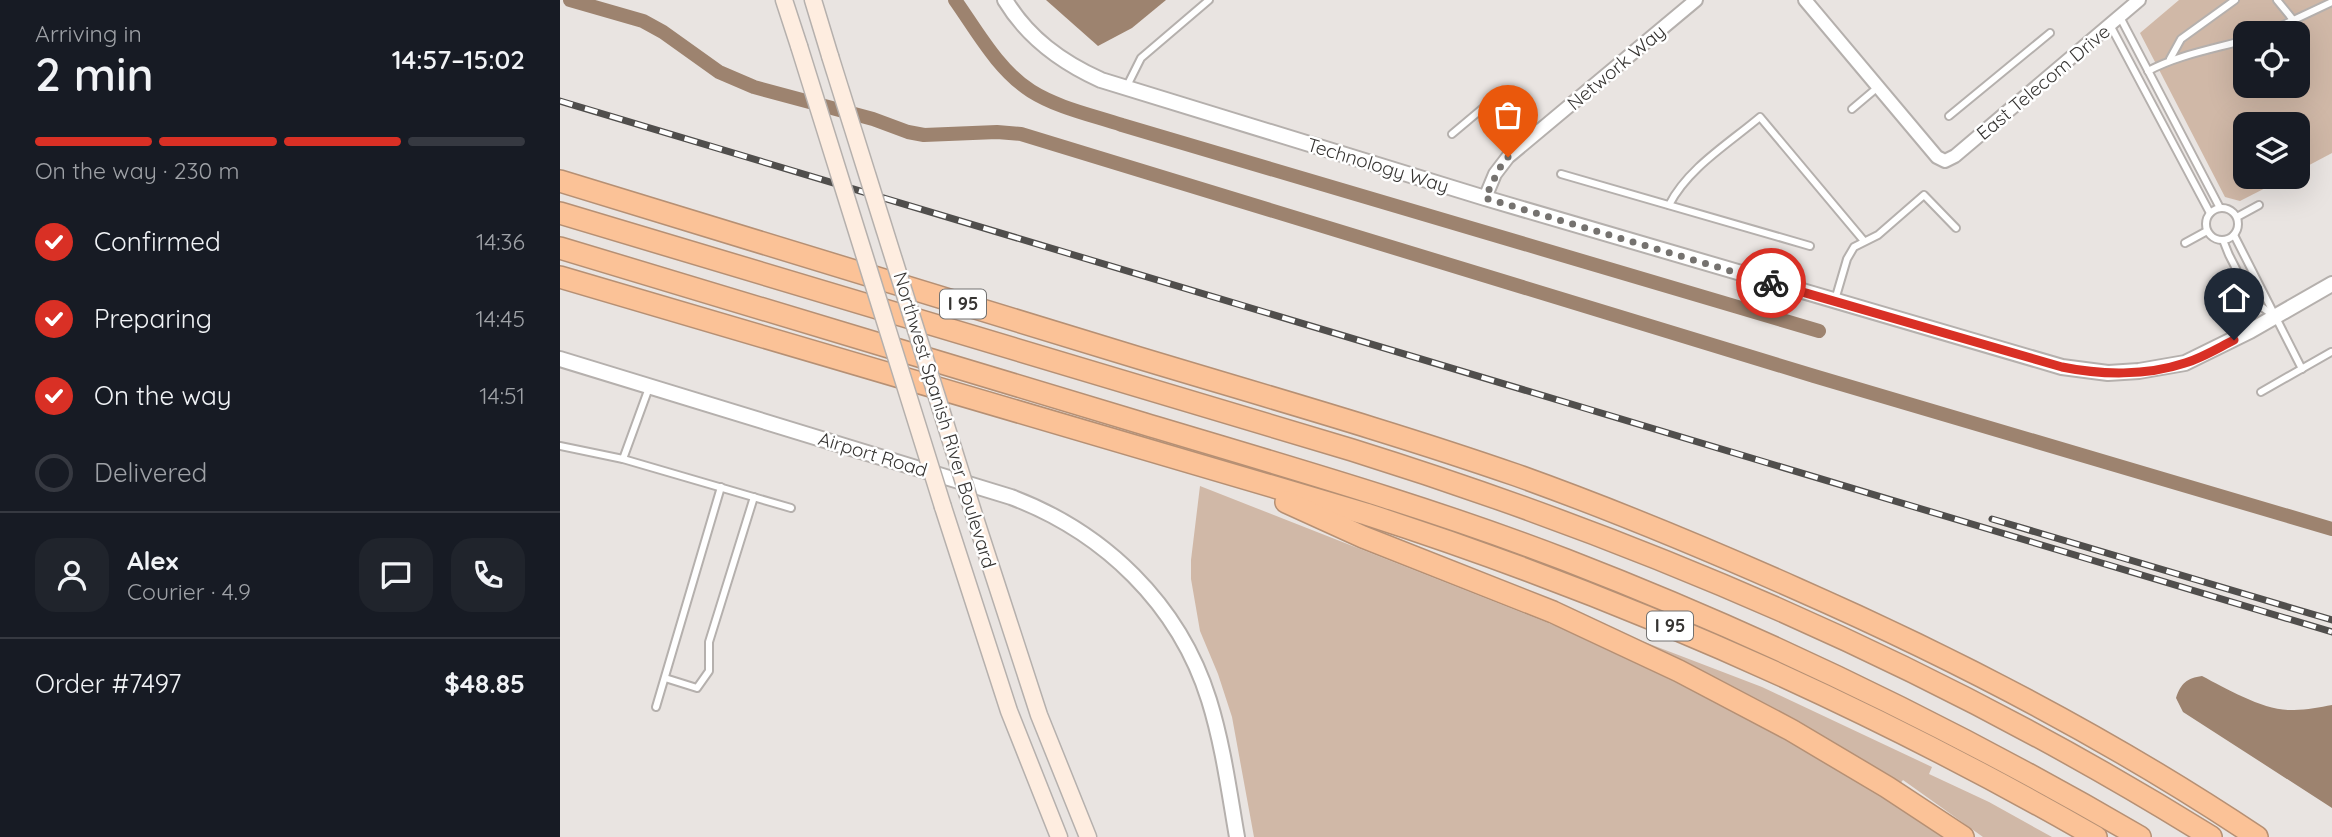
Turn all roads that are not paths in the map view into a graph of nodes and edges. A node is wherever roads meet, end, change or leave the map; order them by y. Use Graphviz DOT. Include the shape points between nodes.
graph roads {
  1 [pos="784,0"];
  2 [pos="813,0"];
  3 [pos="1005,0"];
  4 [pos="1209,0"];
  5 [pos="1696,0"];
  6 [pos="1805,0"];
  7 [pos="2139,0"];
  8 [pos="2235,0"];
  9 [pos="2277,0"];
  10 [pos="2332,2"];
  11 [pos="2115,21"];
  12 [pos="2294,21"];
  13 [pos="2050,33"];
  14 [pos="2233,44"];
  15 [pos="2170,59"];
  16 [pos="2148,71"];
  17 [pos="1878,87"];
  18 [pos="1126,88"];
  19 [pos="1483,108"];
  20 [pos="1852,110"];
  21 [pos="1950,116"];
  22 [pos="1452,134"];
  23 [pos="1561,174"];
  24 [pos="560,181"];
  25 [pos="1485,198"];
  26 [pos="1669,205"];
  27 [pos="2259,205"];
  28 [pos="2220,208"];
  29 [pos="560,213"];
  30 [pos="2210,213"];
  31 [pos="2237,217"];
  32 [pos="1956,228"];
  33 [pos="2207,231"];
  34 [pos="2234,235"];
  35 [pos="2224,240"];
  36 [pos="1864,241"];
  37 [pos="2185,243"];
  38 [pos="1810,246"];
  39 [pos="560,248"];
  40 [pos="560,277"];
  41 [pos="2332,284"];
  42 [pos="1835,301"];
  43 [pos="2275,316"];
  44 [pos="2331,352"];
  45 [pos="560,359"];
  46 [pos="2302,369"];
  47 [pos="650,385"];
  48 [pos="2261,392"];
  49 [pos="560,446"];
  50 [pos="623,459"];
  51 [pos="1221,472"];
  52 [pos="721,487"];
  53 [pos="754,497"];
  54 [pos="791,508"];
  55 [pos="665,678"];
  56 [pos="656,707"];
  57 [pos="1059,837"];
  58 [pos="1088,837"];
  59 [pos="1237,837"];
  60 [pos="1963,837"];
  61 [pos="2096,837"];
  62 [pos="2140,837"];
  63 [pos="2211,837"];
  64 [pos="2257,837"];
  1 -- 57 [label="main road, Northwest Spanish River Boulevard, bridge" via="1009,711"];
  2 -- 58 [label="main road, Northwest Spanish River Boulevard, bridge" via="1039,715"];
  3 -- 18 [label="street, Technology Way" via="1050,51 1083,72"];
  4 -- 18 [label="lane" via="1141,58"];
  5 -- 25 [label="street, Network Way" via="1508,157"];
  6 -- 17 [label="street"];
  7 -- 11 [label="street, East Telecom Drive"];
  8 -- 15 [label="lane" via="2181,39"];
  9 -- 12 [label="lane"];
  10 -- 12 [label="lane"];
  11 -- 16 [label="lane"];
  11 -- 17 [label="street, East Telecom Drive" via="1945,161"];
  11 -- 30 [label="lane"];
  13 -- 21 [label="lane"];
  14 -- 15 [label="lane"];
  15 -- 16 [label="lane"];
  16 -- 28 [label="lane"];
  17 -- 20 [label="lane"];
  18 -- 25 [label="street, Technology Way"];
  19 -- 22 [label="lane"];
  23 -- 26 [label="lane"];
  24 -- 64 [label="highway, I 95" via="1415,441 1563,492 1708,550 1941,656 2115,750"];
  25 -- 42 [label="street, Technology Way"];
  26 -- 36 [label="lane" via="1689,176 1760,117"];
  26 -- 38 [label="lane"];
  27 -- 31 [label="lane"];
  28 -- 30 [label="lane"];
  28 -- 31 [label="lane"];
  29 -- 63 [label="highway" via="1352,450 1593,531 1737,590 1924,677 2107,775"];
  30 -- 33 [label="lane"];
  31 -- 34 [label="lane"];
  32 -- 36 [label="lane" via="1924,195 1884,231"];
  33 -- 35 [label="lane"];
  33 -- 37 [label="lane"];
  34 -- 35 [label="lane"];
  34 -- 43 [label="lane"];
  35 -- 43 [label="lane" via="2252,300"];
  36 -- 42 [label="lane" via="1850,252"];
  39 -- 62 [label="highway" via="1371,493 1565,560 1849,682"];
  40 -- 51 [label="highway, I 95"];
  41 -- 43 [label="street, Technology Way"];
  42 -- 43 [label="street, Technology Way" via="2062,367 2108,373 2185,363"];
  43 -- 46 [label="lane"];
  44 -- 46 [label="lane"];
  45 -- 47 [label="street, Airport Road"];
  46 -- 48 [label="lane"];
  47 -- 50 [label="lane"];
  47 -- 59 [label="street, Airport Road" via="1011,497 1040,508 1094,540 1159,604 1193,659 1220,743"];
  49 -- 50 [label="lane"];
  50 -- 52 [label="lane"];
  51 -- 60 [label="highway" via="1363,537 1553,612 1679,671 1803,737"];
  51 -- 61 [label="highway, I 95" via="1463,546 1692,634 1891,726"];
  52 -- 53 [label="lane"];
  52 -- 55 [label="lane"];
  53 -- 54 [label="lane"];
  53 -- 55 [label="lane" via="709,642 709,671 697,688"];
  55 -- 56 [label="lane"];
}
